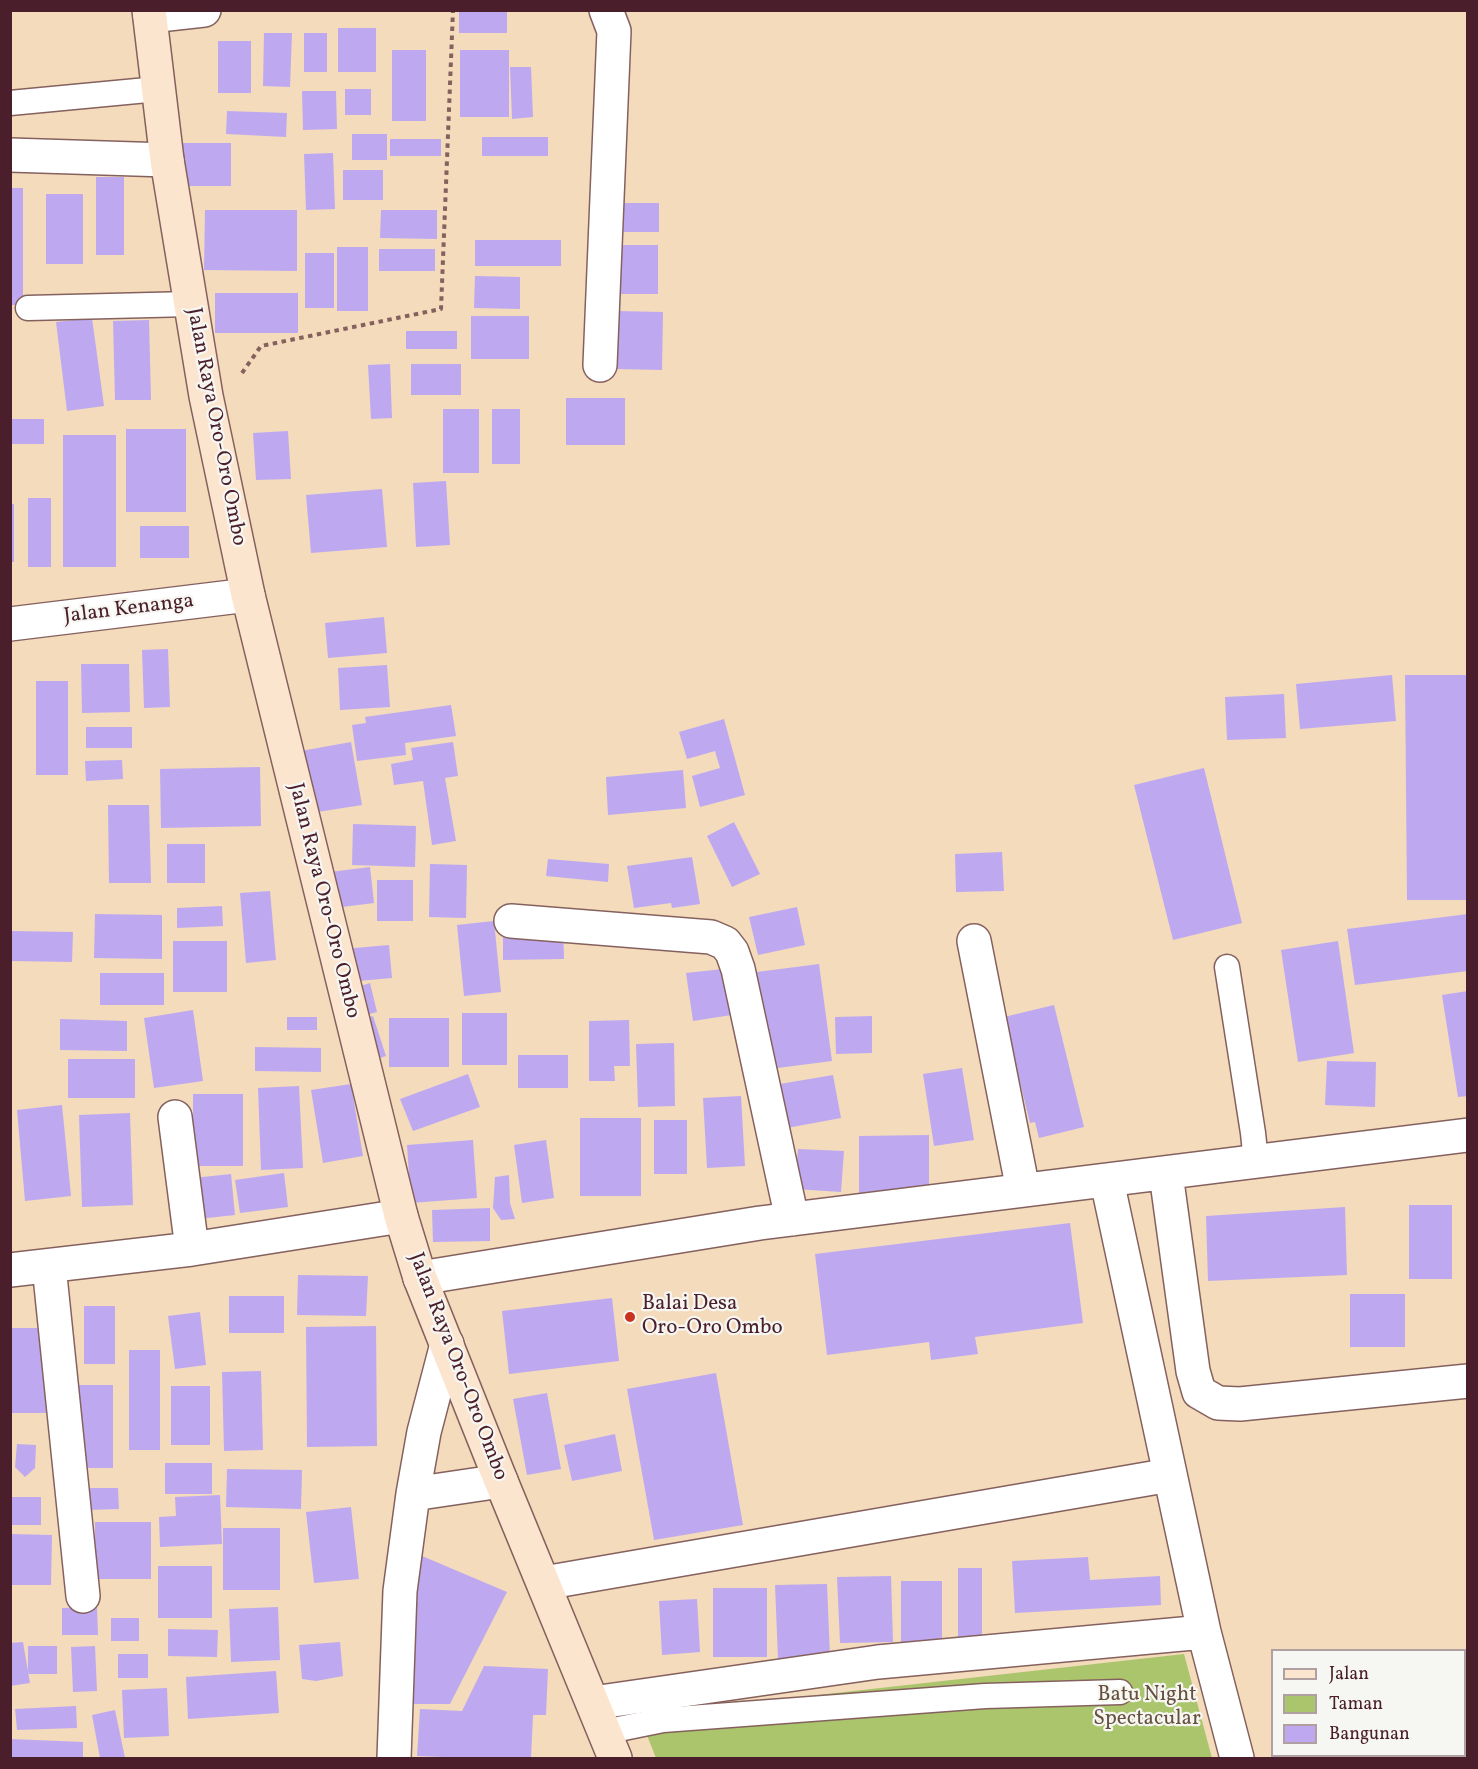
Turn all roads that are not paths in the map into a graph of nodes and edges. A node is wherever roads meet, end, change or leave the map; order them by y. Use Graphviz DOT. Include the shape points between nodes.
graph roads {
  1 [pos="204,10"];
  2 [pos="606,10"];
  3 [pos="149,13"];
  4 [pos="158,89"];
  5 [pos="10,103"];
  6 [pos="10,155"];
  7 [pos="166,160"];
  8 [pos="191,304"];
  9 [pos="28,308"];
  10 [pos="600,365"];
  11 [pos="248,595"];
  12 [pos="10,624"];
  13 [pos="511,921"];
  14 [pos="974,941"];
  15 [pos="1227,967"];
  16 [pos="175,1117"];
  17 [pos="1467,1135"];
  18 [pos="1256,1162"];
  19 [pos="1166,1174"];
  20 [pos="1107,1181"];
  21 [pos="1023,1190"];
  22 [pos="401,1215"];
  23 [pos="792,1219"];
  24 [pos="192,1249"];
  25 [pos="49,1266"];
  26 [pos="10,1270"];
  27 [pos="420,1278"];
  28 [pos="447,1344"];
  29 [pos="1467,1381"];
  30 [pos="1170,1475"];
  31 [pos="501,1481"];
  32 [pos="413,1494"];
  33 [pos="544,1583"];
  34 [pos="83,1596"];
  35 [pos="1204,1632"];
  36 [pos="1120,1692"];
  37 [pos="604,1731"];
  38 [pos="394,1758"];
  39 [pos="1237,1758"];
  1 -- 3 [label="street"];
  2 -- 10 [label="street" via="615,31"];
  3 -- 4 [label="main road, Jalan Raya Oro-Oro Ombo"];
  4 -- 5 [label="lane"];
  4 -- 7 [label="main road, Jalan Raya Oro-Oro Ombo"];
  6 -- 7 [label="street"];
  7 -- 8 [label="main road, Jalan Raya Oro-Oro Ombo"];
  8 -- 9 [label="lane"];
  8 -- 11 [label="main road, Jalan Raya Oro-Oro Ombo"];
  11 -- 12 [label="street, Jalan Kenanga"];
  11 -- 22 [label="main road, Jalan Raya Oro-Oro Ombo"];
  13 -- 23 [label="street" via="711,937 725,943 738,969"];
  14 -- 21 [label="street"];
  15 -- 18 [label="lane"];
  16 -- 24 [label="street"];
  17 -- 18 [label="street"];
  18 -- 19 [label="street"];
  19 -- 20 [label="street"];
  19 -- 29 [label="street" via="1199,1392 1218,1403 1240,1404"];
  20 -- 21 [label="street"];
  20 -- 30 [label="street"];
  21 -- 23 [label="street"];
  22 -- 24 [label="street"];
  22 -- 27 [label="main road, Jalan Raya Oro-Oro Ombo"];
  23 -- 27 [label="street"];
  24 -- 25 [label="street"];
  25 -- 26 [label="street"];
  25 -- 34 [label="street"];
  27 -- 28 [label="main road, Jalan Raya Oro-Oro Ombo"];
  28 -- 31 [label="main road, Jalan Raya Oro-Oro Ombo"];
  28 -- 32 [label="street"];
  30 -- 33 [label="street"];
  30 -- 35 [label="street"];
  31 -- 32 [label="street"];
  31 -- 33 [label="main road, Jalan Raya Oro-Oro Ombo"];
  32 -- 38 [label="street" via="400,1591"];
  33 -- 37 [label="main road, Jalan Raya Oro-Oro Ombo"];
  35 -- 37 [label="street" via="878,1662"];
  35 -- 39 [label="street"];
  36 -- 37 [label="lane" via="985,1696 663,1720"];
}
